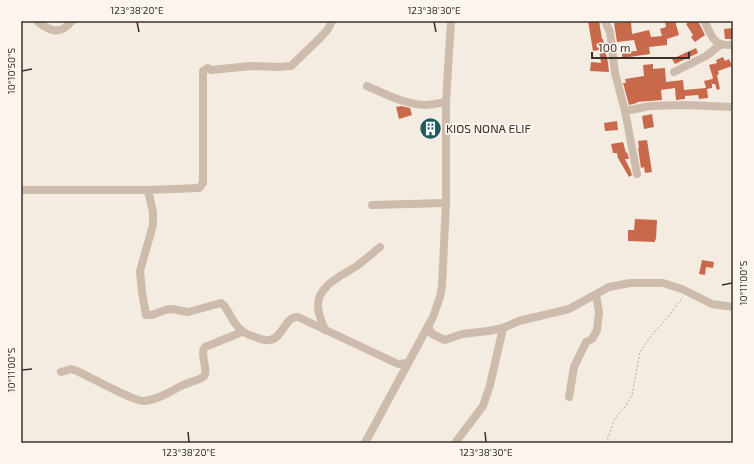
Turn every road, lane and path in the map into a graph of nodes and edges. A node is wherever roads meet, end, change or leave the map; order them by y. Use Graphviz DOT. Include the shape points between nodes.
graph roads {
  1 [pos="72,21"];
  2 [pos="332,21"];
  3 [pos="451,21"];
  4 [pos="605,21"];
  5 [pos="704,21"];
  6 [pos="38,22"];
  7 [pos="720,45"];
  8 [pos="733,45"];
  9 [pos="674,72"];
  10 [pos="367,86"];
  11 [pos="446,102"];
  12 [pos="733,107"];
  13 [pos="625,111"];
  14 [pos="637,174"];
  15 [pos="21,190"];
  16 [pos="148,190"];
  17 [pos="446,203"];
  18 [pos="372,205"];
  19 [pos="380,247"];
  20 [pos="686,292"];
  21 [pos="596,295"];
  22 [pos="733,307"];
  23 [pos="428,326"];
  24 [pos="503,328"];
  25 [pos="325,330"];
  26 [pos="242,332"];
  27 [pos="408,363"];
  28 [pos="61,372"];
  29 [pos="569,397"];
  30 [pos="365,443"];
  31 [pos="455,443"];
  32 [pos="606,443"];
  1 -- 6 [label="street" via="58,31 47,29"];
  2 -- 16 [label="street" via="320,38 291,66 211,70 208,68 203,71 203,183 199,188"];
  3 -- 11 [label="street"];
  4 -- 13 [label="street" via="610,32 615,73"];
  5 -- 7 [label="street"];
  7 -- 8 [label="street"];
  7 -- 9 [label="street" via="706,56"];
  10 -- 11 [label="street" via="408,102 424,105"];
  11 -- 17 [label="street"];
  12 -- 13 [label="street" via="650,106"];
  13 -- 14 [label="street"];
  15 -- 16 [label="street"];
  16 -- 26 [label="street" via="153,225 140,271 146,315 171,309 188,312 221,303"];
  17 -- 18 [label="street"];
  17 -- 23 [label="street" via="440,297"];
  19 -- 25 [label="street" via="324,289 318,305"];
  20 -- 21 [label="street" via="663,283 640,282 609,287"];
  20 -- 22 [label="street" via="712,304"];
  20 -- 32 [label="path" via="640,352 632,395 615,418"];
  21 -- 24 [label="street" via="569,309 519,320"];
  21 -- 29 [label="street" via="599,312 597,330 592,339 586,342 574,367"];
  23 -- 24 [label="street" via="432,334 445,340 462,334"];
  23 -- 27 [label="street"];
  24 -- 31 [label="street" via="484,406"];
  25 -- 26 [label="street" via="296,317 271,340"];
  25 -- 27 [label="street" via="398,364"];
  26 -- 28 [label="street" via="205,347 205,373 202,378 143,401 72,369"];
  27 -- 30 [label="street"];
}
